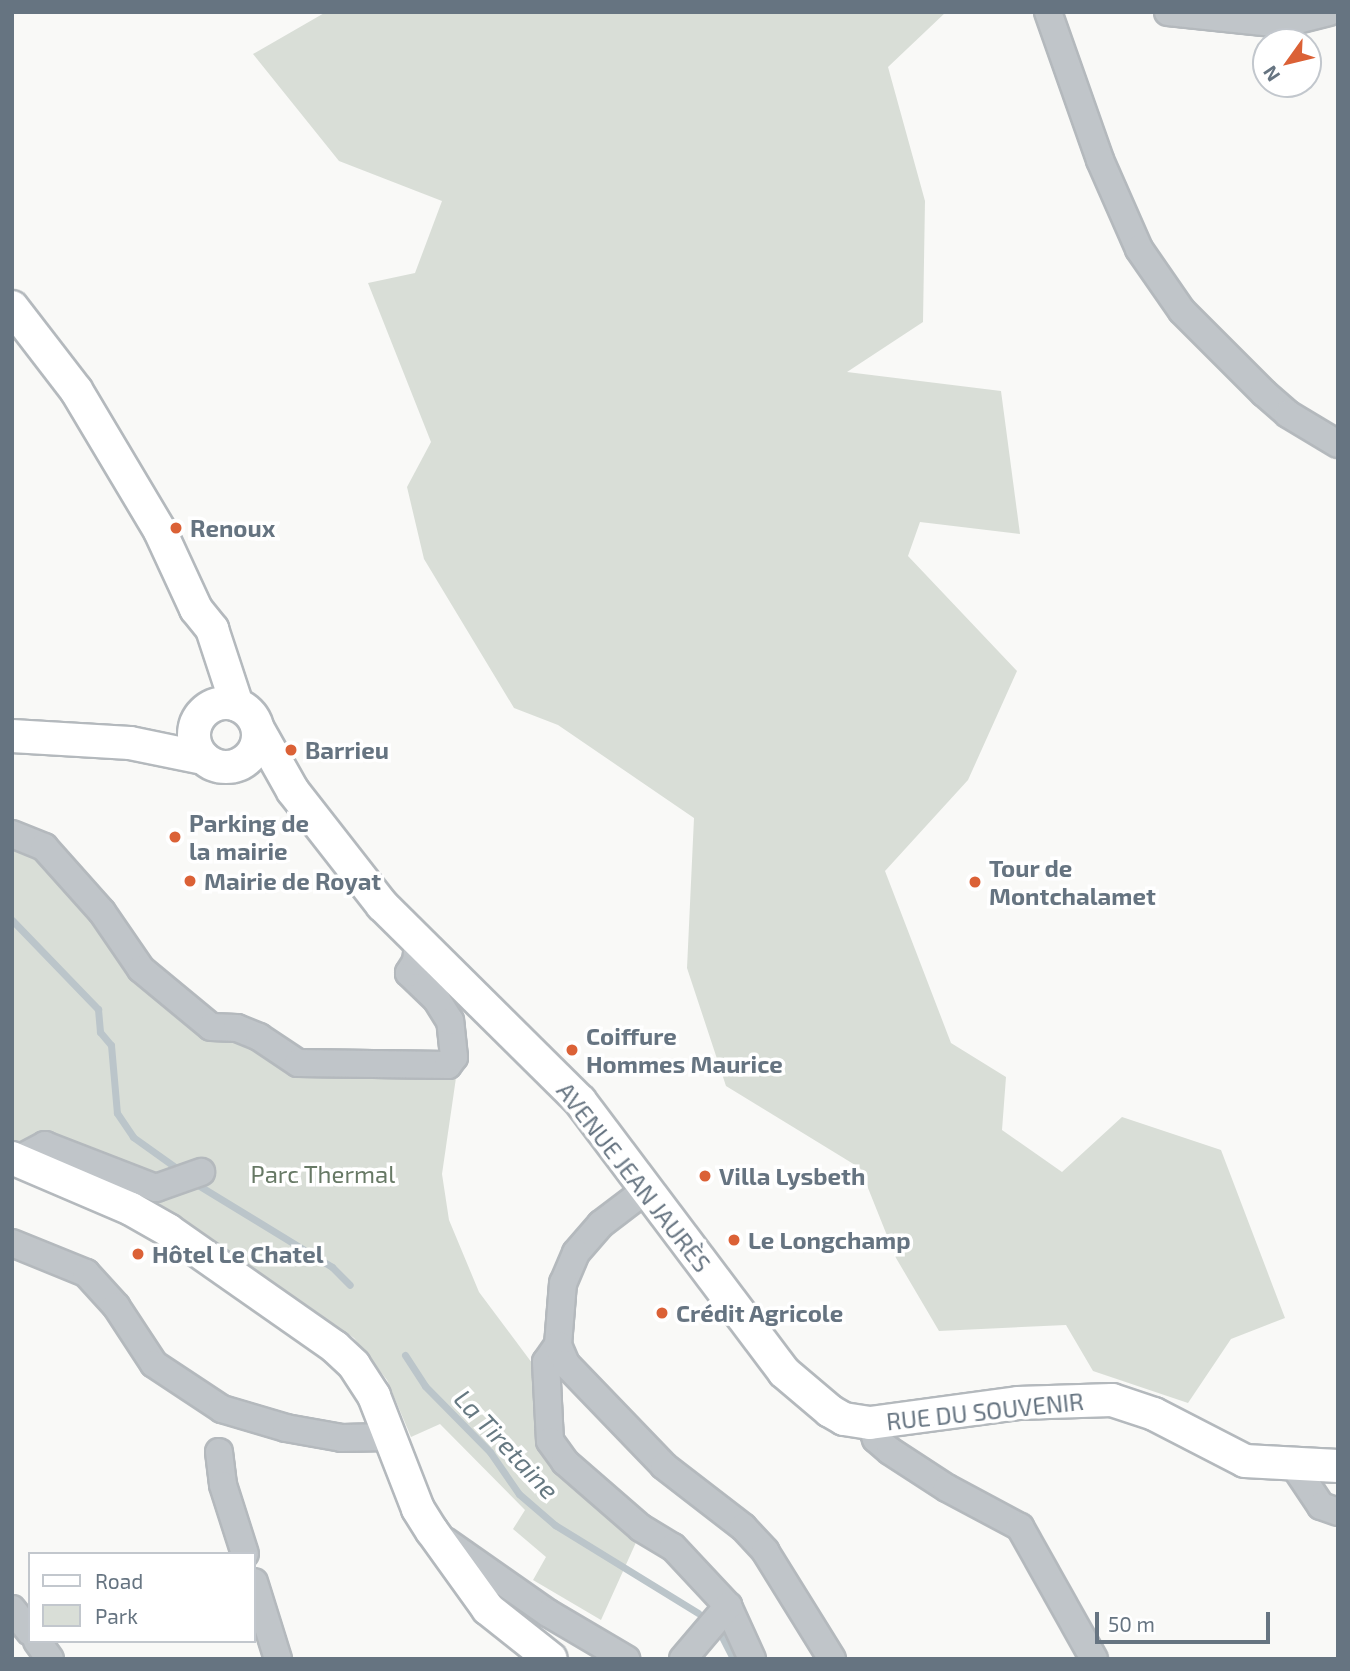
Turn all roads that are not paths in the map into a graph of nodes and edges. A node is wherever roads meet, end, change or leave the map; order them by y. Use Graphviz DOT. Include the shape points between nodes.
graph roads {
  1 [pos="1048,12"];
  2 [pos="1168,12"];
  3 [pos="1329,12"];
  4 [pos="12,307"];
  5 [pos="1338,444"];
  6 [pos="196,609"];
  7 [pos="237,705"];
  8 [pos="198,720"];
  9 [pos="258,729"];
  10 [pos="12,736"];
  11 [pos="130,743"];
  12 [pos="203,758"];
  13 [pos="235,766"];
  14 [pos="293,791"];
  15 [pos="12,834"];
  16 [pos="418,943"];
  17 [pos="15,1159"];
  18 [pos="201,1172"];
  19 [pos="647,1189"];
  20 [pos="12,1242"];
  21 [pos="558,1345"];
  22 [pos="870,1423"];
  23 [pos="387,1437"];
  24 [pos="219,1452"];
  25 [pos="1338,1466"];
  26 [pos="1294,1467"];
  27 [pos="1338,1512"];
  28 [pos="432,1531"];
  29 [pos="244,1552"];
  30 [pos="256,1588"];
  31 [pos="12,1609"];
  32 [pos="723,1611"];
  33 [pos="28,1629"];
  34 [pos="38,1643"];
  35 [pos="690,1649"];
  36 [pos="50,1659"];
  37 [pos="278,1659"];
  38 [pos="551,1659"];
  39 [pos="626,1659"];
  40 [pos="752,1659"];
  41 [pos="832,1659"];
  42 [pos="1094,1659"];
  1 -- 5 [label="street" via="1100,160 1139,249 1182,311 1264,393 1288,414"];
  2 -- 3 [label="street" via="1282,24"];
  4 -- 6 [label="main road" via="76,390 160,531"];
  6 -- 7 [label="main road" via="215,636"];
  6 -- 8 [label="main road" via="208,678"];
  7 -- 8 [label="main road" via="218,704"];
  7 -- 9 [label="main road" via="250,713"];
  8 -- 11 [label="main road"];
  8 -- 12 [label="main road" via="197,748"];
  9 -- 13 [label="main road" via="256,748"];
  9 -- 14 [label="main road, AVENUE JEAN JAURÈS"];
  10 -- 11 [label="main road"];
  11 -- 12 [label="main road"];
  12 -- 13 [label="main road" via="218,766"];
  13 -- 14 [label="main road, AVENUE JEAN JAURÈS"];
  14 -- 16 [label="main road, AVENUE JEAN JAURÈS"];
  15 -- 16 [label="street" via="44,847 102,912 142,969 211,1027 237,1028 259,1037 298,1063 448,1065 454,1057 451,1026 438,1000 409,973 416,962"];
  16 -- 19 [label="main road, AVENUE JEAN JAURÈS" via="580,1101"];
  17 -- 18 [label="street" via="45,1145 156,1188"];
  17 -- 23 [label="main road" via="168,1230 309,1327 354,1365 374,1396"];
  19 -- 21 [label="street" via="601,1224 576,1252 563,1283"];
  19 -- 22 [label="main road, AVENUE JEAN JAURÈS" via="799,1388 844,1419"];
  20 -- 23 [label="street" via="86,1273 116,1306 154,1364 189,1392 222,1409 286,1428 342,1438"];
  21 -- 32 [label="street" via="546,1362 550,1441 556,1453 641,1528 673,1547"];
  21 -- 41 [label="street" via="566,1364 664,1465 743,1527 798,1602"];
  22 -- 26 [label="main road, RUE DU SOUVENIR" via="1018,1403 1112,1400 1154,1414 1228,1456"];
  22 -- 42 [label="street" via="876,1439 890,1451 1020,1527"];
  23 -- 28 [label="main road" via="418,1510"];
  24 -- 29 [label="street" via="223,1485"];
  25 -- 26 [label="main road, RUE DU SOUVENIR"];
  26 -- 27 [label="street" via="1321,1506"];
  28 -- 38 [label="main road" via="488,1609"];
  28 -- 39 [label="street" via="538,1606"];
  30 -- 37 [label="street"];
  31 -- 33 [label="street"];
  32 -- 35 [label="street"];
  32 -- 40 [label="street"];
  34 -- 36 [label="street"];
}
